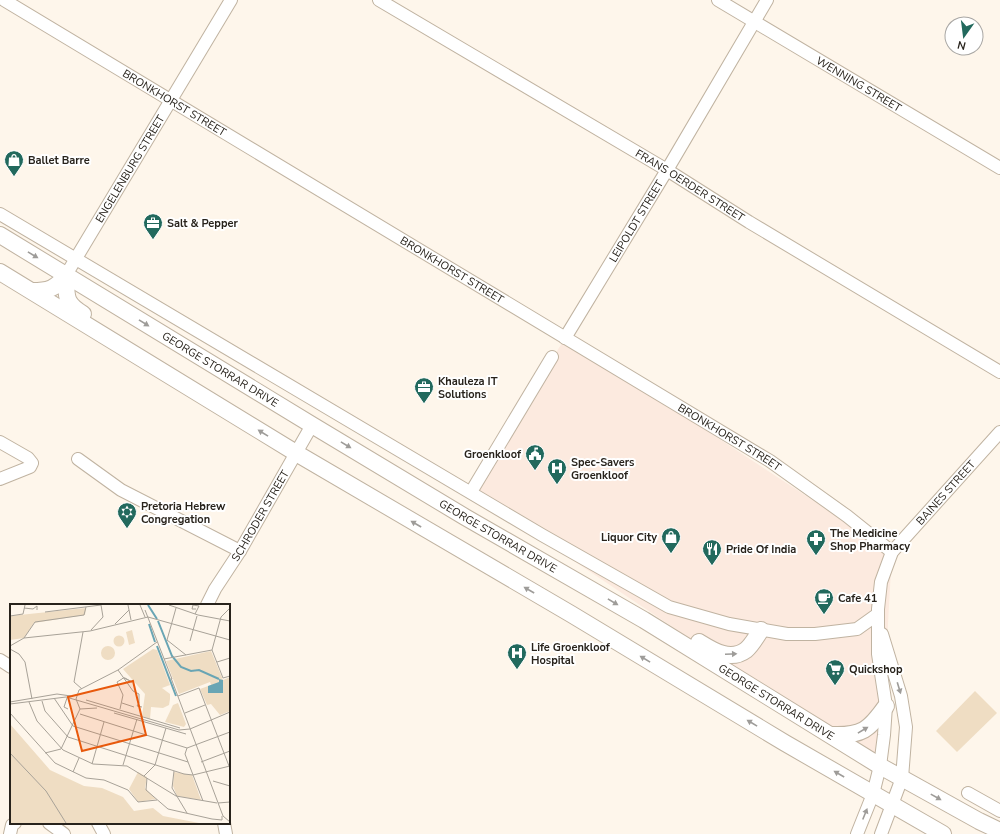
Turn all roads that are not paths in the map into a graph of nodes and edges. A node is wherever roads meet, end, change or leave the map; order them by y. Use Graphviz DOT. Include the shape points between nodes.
graph roads {
  1 [pos="4,0"];
  2 [pos="231,0"];
  3 [pos="380,0"];
  4 [pos="718,0"];
  5 [pos="767,0"];
  6 [pos="754,21"];
  7 [pos="172,100"];
  8 [pos="1000,168"];
  9 [pos="667,170"];
  10 [pos="0,214"];
  11 [pos="0,235"];
  12 [pos="76,259"];
  13 [pos="0,272"];
  14 [pos="66,275"];
  15 [pos="32,291"];
  16 [pos="565,338"];
  17 [pos="552,356"];
  18 [pos="156,368"];
  19 [pos="1000,372"];
  20 [pos="312,425"];
  21 [pos="1000,432"];
  22 [pos="0,442"];
  23 [pos="296,453"];
  24 [pos="78,459"];
  25 [pos="0,478"];
  26 [pos="471,492"];
  27 [pos="240,551"];
  28 [pos="892,552"];
  29 [pos="207,604"];
  30 [pos="878,619"];
  31 [pos="644,620"];
  32 [pos="761,630"];
  33 [pos="0,660"];
  34 [pos="10,666"];
  35 [pos="886,706"];
  36 [pos="832,735"];
  37 [pos="880,766"];
  38 [pos="902,778"];
  39 [pos="968,793"];
  40 [pos="873,794"];
  41 [pos="892,805"];
  42 [pos="1000,811"];
  43 [pos="14,824"];
  44 [pos="50,824"];
  45 [pos="99,824"];
  46 [pos="224,824"];
  47 [pos="1000,831"];
  48 [pos="10,834"];
  49 [pos="64,834"];
  50 [pos="104,834"];
  51 [pos="226,834"];
  52 [pos="857,834"];
  53 [pos="881,834"];
  54 [pos="943,834"];
  1 -- 7 [label="street, BRONKHORST STREET"];
  2 -- 7 [label="street, ENGELENBURG STREET"];
  3 -- 9 [label="street, FRANS OERDER STREET"];
  4 -- 6 [label="street, WENNING STREET"];
  5 -- 6 [label="street, LEIPOLDT STREET"];
  6 -- 8 [label="street, WENNING STREET"];
  6 -- 9 [label="street, LEIPOLDT STREET"];
  7 -- 12 [label="street, ENGELENBURG STREET"];
  7 -- 16 [label="street, BRONKHORST STREET"];
  9 -- 16 [label="street, LEIPOLDT STREET"];
  9 -- 19 [label="street, FRANS OERDER STREET" via="748,222"];
  10 -- 12 [label="street, GEORGE STORRAR DRIVE"];
  11 -- 14 [label="main road, GEORGE STORRAR DRIVE, one-way"];
  12 -- 14 [label="street, ENGELENBURG STREET"];
  12 -- 26 [label="street, GEORGE STORRAR DRIVE"];
  13 -- 15 [label="main road"];
  14 -- 15 [label="main road" via="58,285 50,289"];
  14 -- 18 [label="main road" via="67,299 70,305 140,347"];
  14 -- 20 [label="main road, GEORGE STORRAR DRIVE, one-way"];
  15 -- 18 [label="main road"];
  16 -- 28 [label="street, BRONKHORST STREET" via="770,461"];
  17 -- 26 [label="street"];
  23 -- 18 [label="main road, one-way"];
  20 -- 23 [label="street, SCHRODER STREET"];
  20 -- 31 [label="main road, GEORGE STORRAR DRIVE, one-way"];
  21 -- 28 [label="street, BAINES STREET"];
  22 -- 25 [label="street" via="32,463 30,467"];
  23 -- 27 [label="street, SCHRODER STREET"];
  40 -- 23 [label="main road, one-way"];
  24 -- 27 [label="street" via="121,490"];
  26 -- 32 [label="street, GEORGE STORRAR DRIVE" via="669,607"];
  27 -- 29 [label="street, SCHRODER STREET" via="214,589"];
  28 -- 30 [label="street, BAINES STREET" via="878,598"];
  30 -- 32 [label="street, GEORGE STORRAR DRIVE" via="854,629 812,634"];
  30 -- 35 [label="street, BAINES STREET" via="878,654"];
  30 -- 38 [label="street, BAINES STREET, one-way" via="903,706 905,733"];
  31 -- 32 [label="main road, one-way" via="667,624 715,651 729,655 745,651"];
  31 -- 36 [label="main road, GEORGE STORRAR DRIVE"];
  33 -- 34 [label="street"];
  36 -- 35 [label="main road, one-way" via="857,734 876,720"];
  35 -- 37 [label="street, BAINES STREET"];
  36 -- 37 [label="main road, GEORGE STORRAR DRIVE"];
  37 -- 38 [label="main road, GEORGE STORRAR DRIVE"];
  37 -- 40 [label="street, BAINES STREET"];
  38 -- 41 [label="street, BAINES STREET"];
  38 -- 47 [label="main road, GEORGE STORRAR DRIVE, one-way"];
  39 -- 42 [label="street"];
  40 -- 41 [label="main road"];
  52 -- 40 [label="street, BAINES STREET, one-way"];
  41 -- 53 [label="street, BAINES STREET"];
  41 -- 54 [label="main road"];
  43 -- 48 [label="street"];
  44 -- 49 [label="street"];
  45 -- 50 [label="street"];
  46 -- 51 [label="street"];
}
